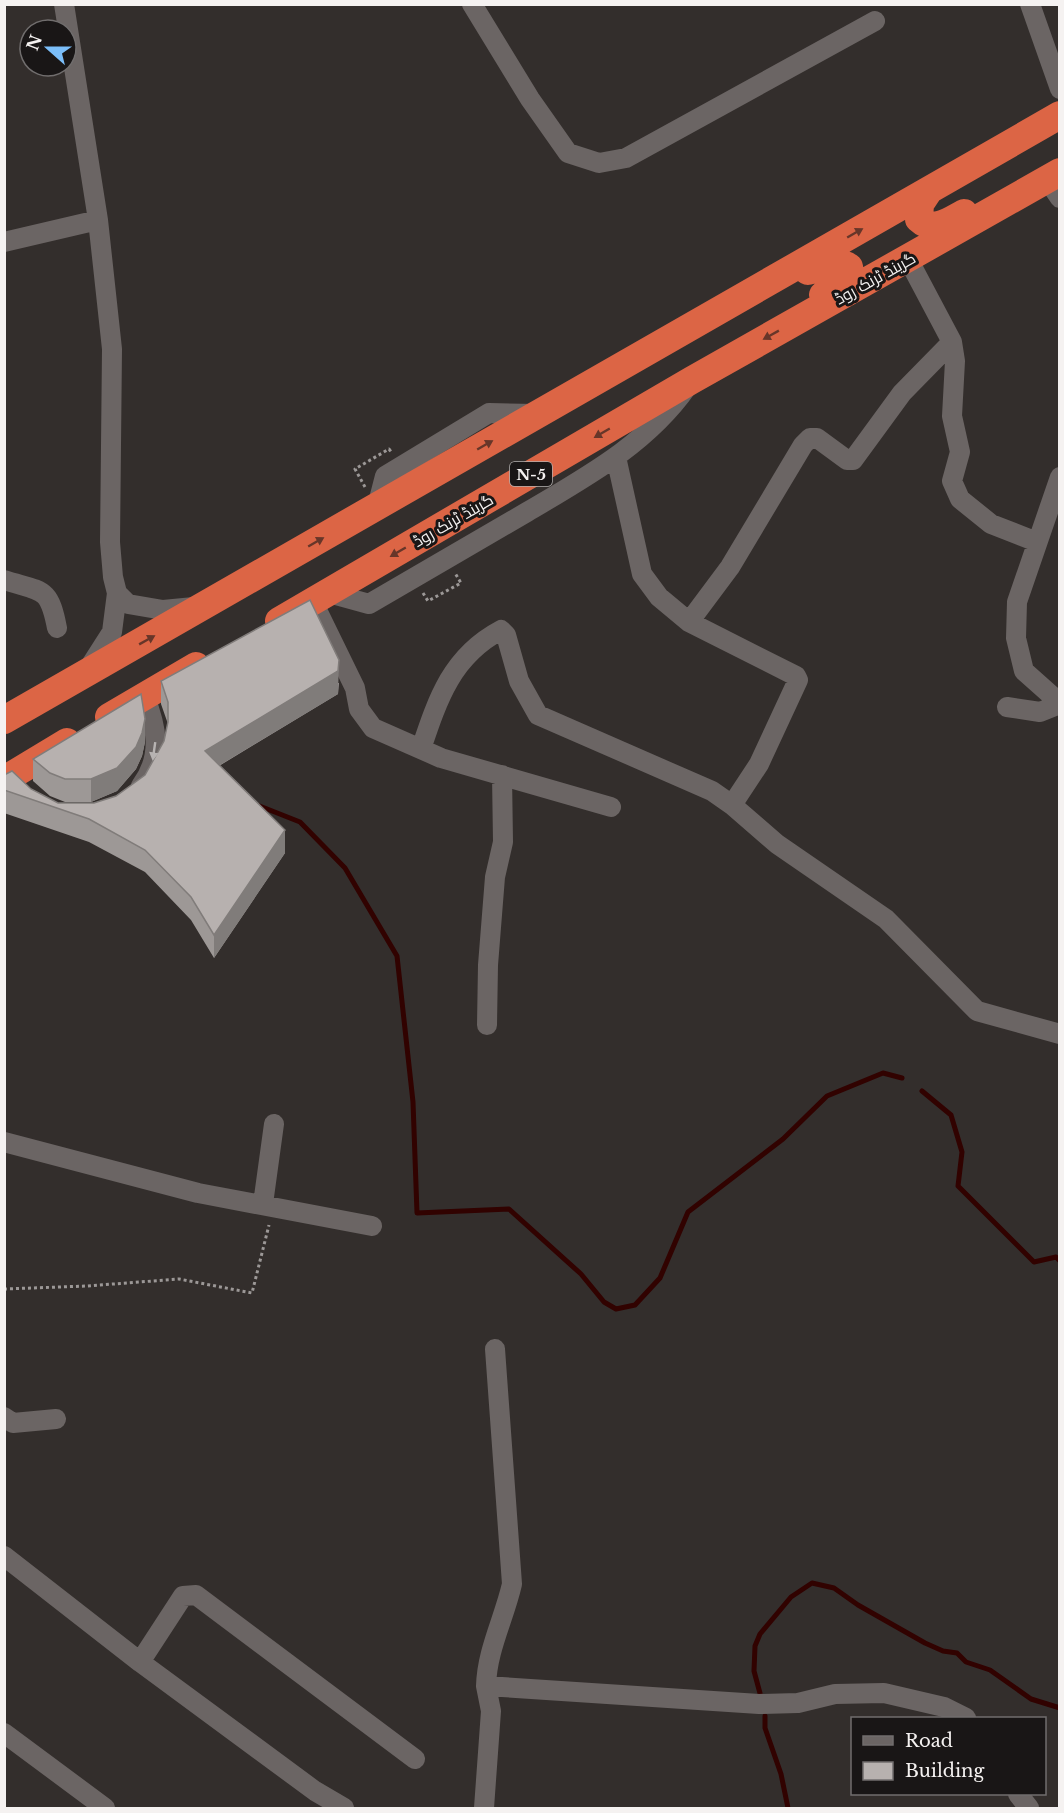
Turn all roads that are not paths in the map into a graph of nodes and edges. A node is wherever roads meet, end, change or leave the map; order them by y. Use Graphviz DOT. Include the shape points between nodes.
graph roads {
  1 [pos="64,4"];
  2 [pos="472,4"];
  3 [pos="1029,4"];
  4 [pos="875,21"];
  5 [pos="1059,90"];
  6 [pos="1059,115"];
  7 [pos="1056,177"];
  8 [pos="928,192"];
  9 [pos="98,220"];
  10 [pos="4,242"];
  11 [pos="908,259"];
  12 [pos="804,316"];
  13 [pos="675,336"];
  14 [pos="952,342"];
  15 [pos="692,380"];
  16 [pos="616,457"];
  17 [pos="1059,477"];
  18 [pos="1037,542"];
  19 [pos="4,580"];
  20 [pos="117,593"];
  21 [pos="321,597"];
  22 [pos="209,605"];
  23 [pos="689,622"];
  24 [pos="57,628"];
  25 [pos="253,635"];
  26 [pos="224,651"];
  27 [pos="79,678"];
  28 [pos="144,695"];
  29 [pos="1059,703"];
  30 [pos="1007,707"];
  31 [pos="4,720"];
  32 [pos="421,749"];
  33 [pos="502,775"];
  34 [pos="14,782"];
  35 [pos="128,798"];
  36 [pos="732,805"];
  37 [pos="611,807"];
  38 [pos="487,1025"];
  39 [pos="1059,1034"];
  40 [pos="274,1124"];
  41 [pos="4,1142"];
  42 [pos="268,1205"];
  43 [pos="372,1226"];
  44 [pos="495,1349"];
  45 [pos="4,1417"];
  46 [pos="56,1419"];
  47 [pos="4,1556"];
  48 [pos="140,1662"];
  49 [pos="486,1686"];
  50 [pos="962,1717"];
  51 [pos="4,1733"];
  52 [pos="415,1759"];
  53 [pos="1019,1795"];
  54 [pos="105,1809"];
  55 [pos="344,1809"];
  56 [pos="484,1809"];
  57 [pos="1029,1809"];
  1 -- 9 [label="street"];
  2 -- 4 [label="street" via="568,153 599,163 626,158"];
  3 -- 5 [label="street"];
  6 -- 8 [label="highway"];
  7 -- 8 [label="highway" via="942,225 924,224 919,219 920,204"];
  7 -- 11 [label="highway, گرینڈ ٹرنک روڈ / N-5"];
  13 -- 8 [label="highway, one-way"];
  9 -- 10 [label="street"];
  9 -- 20 [label="street" via="112,350 110,542"];
  11 -- 12 [label="highway, گرینڈ ٹرنک روڈ / N-5"];
  11 -- 14 [label="street"];
  12 -- 13 [label="highway" via="817,300 846,278 849,267 836,263 801,273 696,339"];
  12 -- 15 [label="highway, گرینڈ ٹرنک روڈ / N-5, one-way"];
  22 -- 13 [label="highway, one-way"];
  14 -- 18 [label="street" via="952,416 960,453 952,481 960,499 991,524"];
  14 -- 23 [label="street" via="902,393 853,460 847,460 817,438 810,438 803,445 730,567"];
  15 -- 16 [label="street" via="667,415"];
  15 -- 21 [label="highway, گرینڈ ٹرنک روڈ / N-5, one-way"];
  16 -- 21 [label="street" via="369,604"];
  16 -- 23 [label="street" via="642,574 658,597"];
  17 -- 18 [label="street"];
  18 -- 29 [label="street" via="1017,602 1016,638 1024,671"];
  19 -- 24 [label="street" via="43,592 51,601"];
  20 -- 22 [label="street" via="128,604 148,609"];
  20 -- 27 [label="street" via="112,632 95,662"];
  21 -- 25 [label="highway, گرینڈ ٹرنک روڈ / N-5"];
  21 -- 32 [label="street" via="359,709 373,728"];
  27 -- 22 [label="highway, one-way"];
  23 -- 36 [label="street" via="796,675 798,680 759,764"];
  26 -- 28 [label="highway"];
  27 -- 31 [label="highway"];
  28 -- 34 [label="highway"];
  28 -- 35 [label="street, one-way" via="156,724 156,755 143,784"];
  29 -- 30 [label="street" via="1040,712"];
  32 -- 33 [label="street"];
  32 -- 36 [label="street" via="431,718 458,664 478,642 501,630 506,635 519,681 538,715 712,791"];
  33 -- 37 [label="street"];
  33 -- 38 [label="street" via="503,842 495,877"];
  36 -- 39 [label="street" via="777,844 886,919 977,1011"];
  40 -- 42 [label="street"];
  41 -- 42 [label="street" via="198,1193"];
  42 -- 43 [label="street"];
  44 -- 49 [label="street" via="512,1584 487,1662"];
  45 -- 46 [label="street" via="13,1423"];
  47 -- 48 [label="street"];
  48 -- 52 [label="street" via="183,1596 196,1595"];
  48 -- 55 [label="street"];
  49 -- 50 [label="street" via="759,1704 798,1703 836,1694 884,1693 944,1707"];
  49 -- 56 [label="street" via="491,1711"];
  51 -- 54 [label="street"];
  53 -- 57 [label="street"];
}
